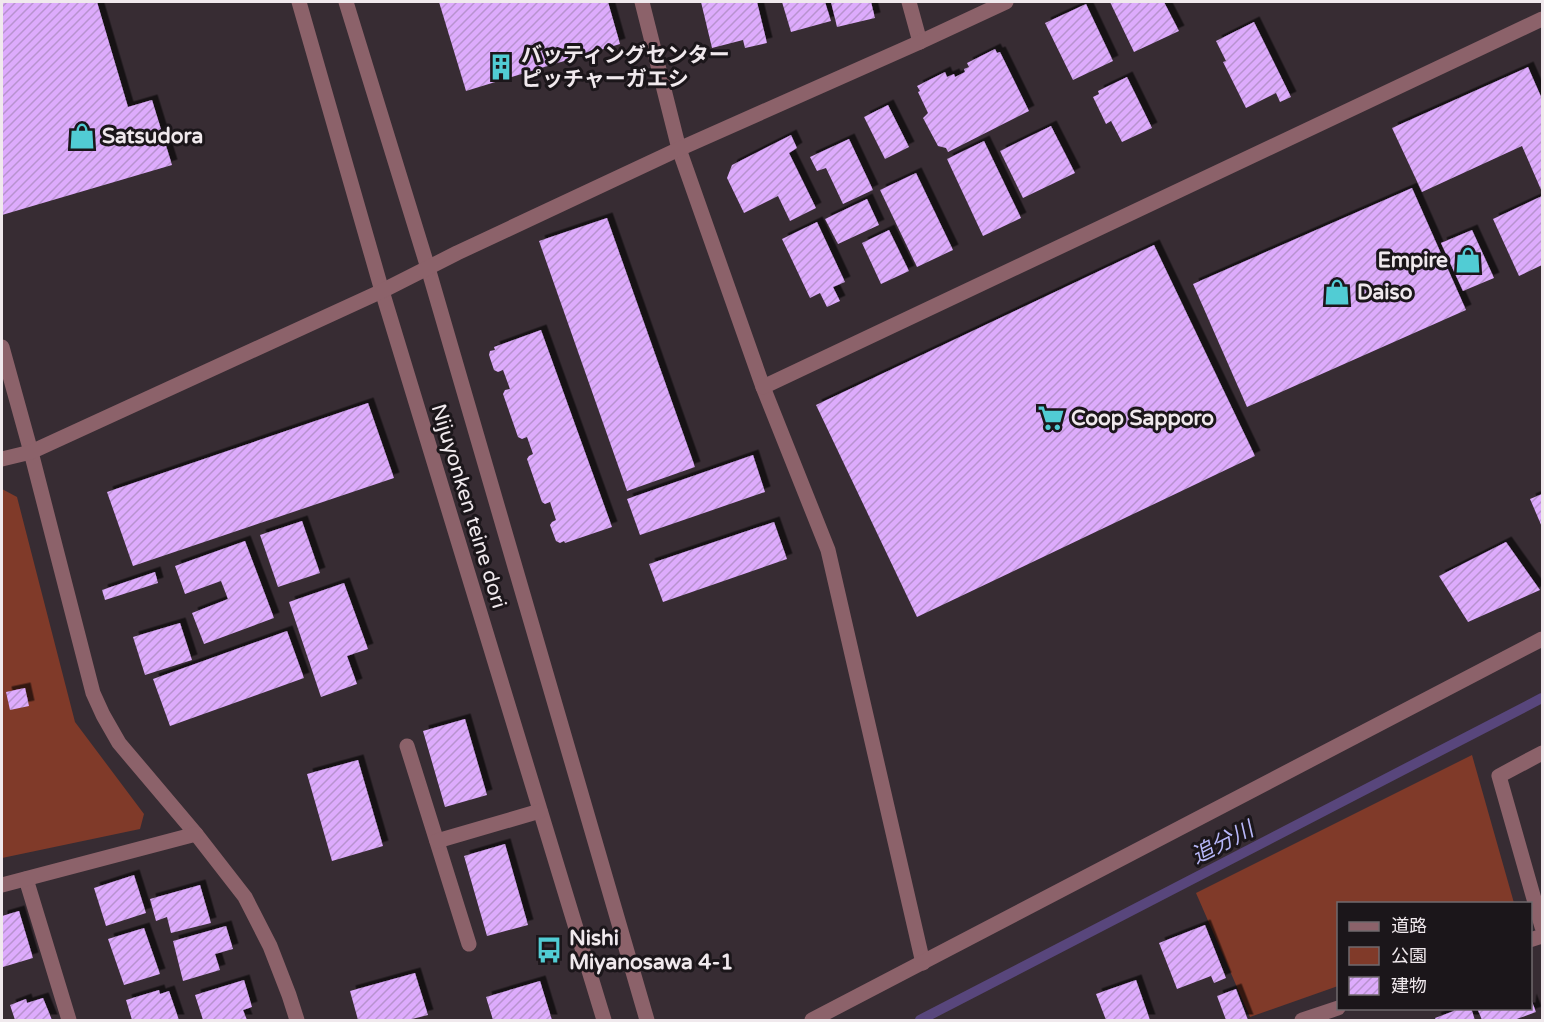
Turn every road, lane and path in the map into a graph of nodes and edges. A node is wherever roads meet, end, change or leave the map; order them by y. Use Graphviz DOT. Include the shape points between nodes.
graph roads {
  1 [pos="299,2"];
  2 [pos="346,2"];
  3 [pos="642,2"];
  4 [pos="909,2"];
  5 [pos="1006,2"];
  6 [pos="1542,19"];
  7 [pos="920,42"];
  8 [pos="679,148"];
  9 [pos="428,268"];
  10 [pos="382,291"];
  11 [pos="2,347"];
  12 [pos="763,387"];
  13 [pos="31,452"];
  14 [pos="2,459"];
  15 [pos="1542,639"];
  16 [pos="407,746"];
  17 [pos="1542,753"];
  18 [pos="540,811"];
  19 [pos="196,834"];
  20 [pos="437,841"];
  21 [pos="26,879"];
  22 [pos="2,885"];
  23 [pos="1542,927"];
  24 [pos="469,944"];
  25 [pos="923,963"];
  26 [pos="1337,1008"];
  27 [pos="69,1020"];
  28 [pos="297,1020"];
  29 [pos="604,1020"];
  30 [pos="647,1020"];
  31 [pos="812,1020"];
  32 [pos="1302,1020"];
  1 -- 10 [label="street, Nijuyonken teine dori"];
  2 -- 9 [label="street, Nijuyonken teine dori"];
  3 -- 8 [label="street"];
  4 -- 7 [label="street"];
  5 -- 7 [label="street"];
  6 -- 12 [label="street"];
  7 -- 8 [label="street"];
  8 -- 9 [label="street"];
  8 -- 12 [label="street"];
  9 -- 10 [label="street"];
  9 -- 30 [label="street, Nijuyonken teine dori"];
  10 -- 13 [label="street"];
  10 -- 18 [label="street, Nijuyonken teine dori"];
  11 -- 13 [label="street"];
  12 -- 25 [label="street" via="828,550"];
  13 -- 14 [label="street"];
  13 -- 19 [label="street" via="93,693 119,743"];
  15 -- 25 [label="street"];
  16 -- 20 [label="street"];
  17 -- 23 [label="street" via="1499,776"];
  18 -- 20 [label="street"];
  18 -- 29 [label="street, Nijuyonken teine dori"];
  19 -- 21 [label="street"];
  19 -- 28 [label="street" via="245,897 270,946"];
  20 -- 24 [label="street"];
  21 -- 22 [label="street"];
  21 -- 27 [label="street"];
  25 -- 31 [label="street"];
  26 -- 32 [label="street"];
}
